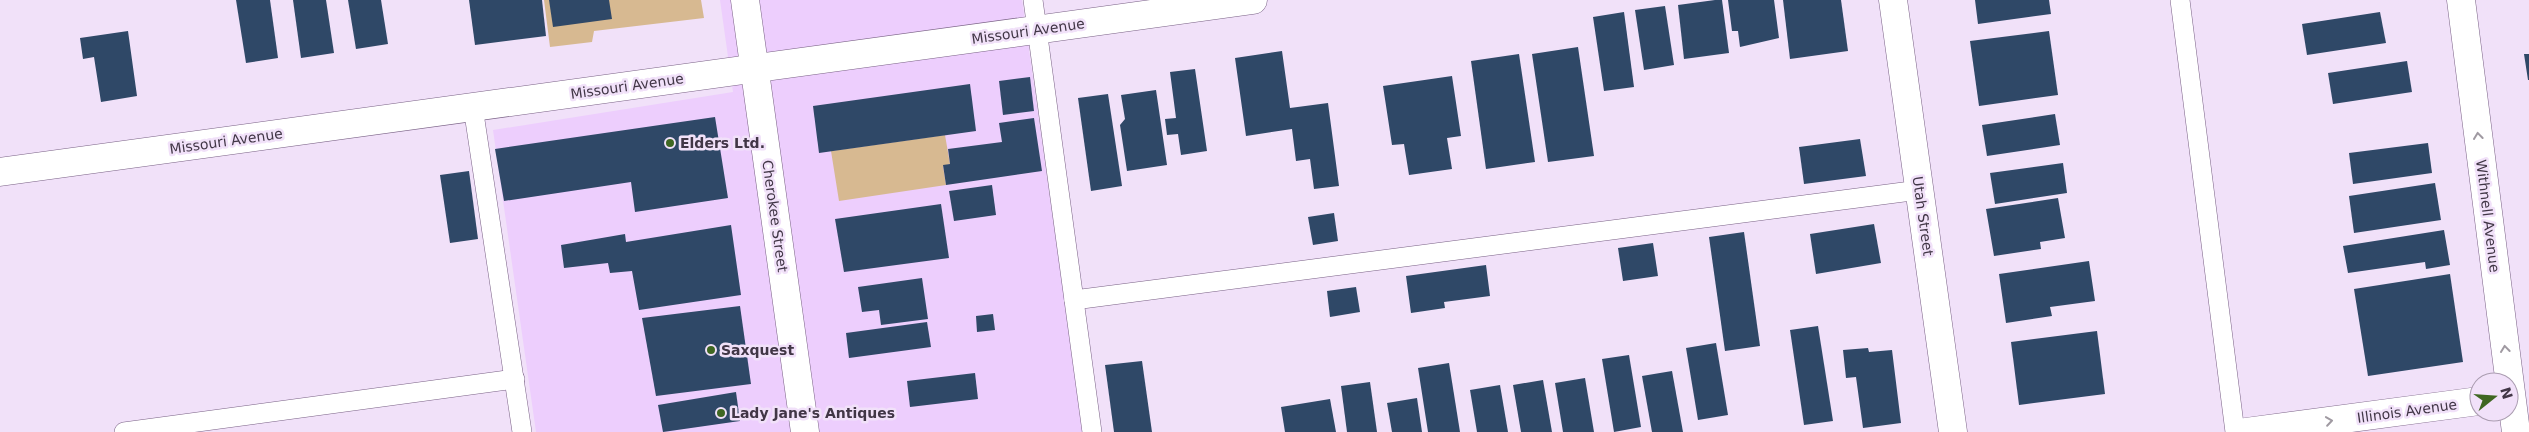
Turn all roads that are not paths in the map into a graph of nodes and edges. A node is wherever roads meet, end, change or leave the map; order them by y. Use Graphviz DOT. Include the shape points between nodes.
graph roads {
  1 [pos="745,0"];
  2 [pos="1033,0"];
  3 [pos="1254,0"];
  4 [pos="1893,0"];
  5 [pos="2180,0"];
  6 [pos="2461,0"];
  7 [pos="1037,30"];
  8 [pos="754,68"];
  9 [pos="473,107"];
  10 [pos="0,172"];
  11 [pos="1919,190"];
  12 [pos="1074,300"];
  13 [pos="2513,372"];
  14 [pos="515,379"];
  15 [pos="2469,402"];
  16 [pos="124,432"];
  17 [pos="522,432"];
  18 [pos="805,432"];
  19 [pos="1092,432"];
  20 [pos="1953,432"];
  21 [pos="2235,432"];
  22 [pos="2246,432"];
  1 -- 8 [label="street, Cherokee Street"];
  2 -- 7 [label="lane"];
  3 -- 7 [label="street, Missouri Avenue"];
  4 -- 11 [label="street, Utah Street"];
  5 -- 21 [label="lane"];
  13 -- 6 [label="street, Withnell Avenue, one-way"];
  7 -- 8 [label="street, Missouri Avenue"];
  7 -- 12 [label="lane"];
  8 -- 9 [label="street, Missouri Avenue"];
  8 -- 18 [label="street, Cherokee Street"];
  9 -- 10 [label="street, Missouri Avenue"];
  9 -- 14 [label="lane"];
  11 -- 12 [label="lane"];
  11 -- 20 [label="street, Utah Street"];
  12 -- 19 [label="lane"];
  14 -- 16 [label="lane"];
  14 -- 17 [label="lane"];
  22 -- 15 [label="street, Illinois Avenue, one-way"];
}
